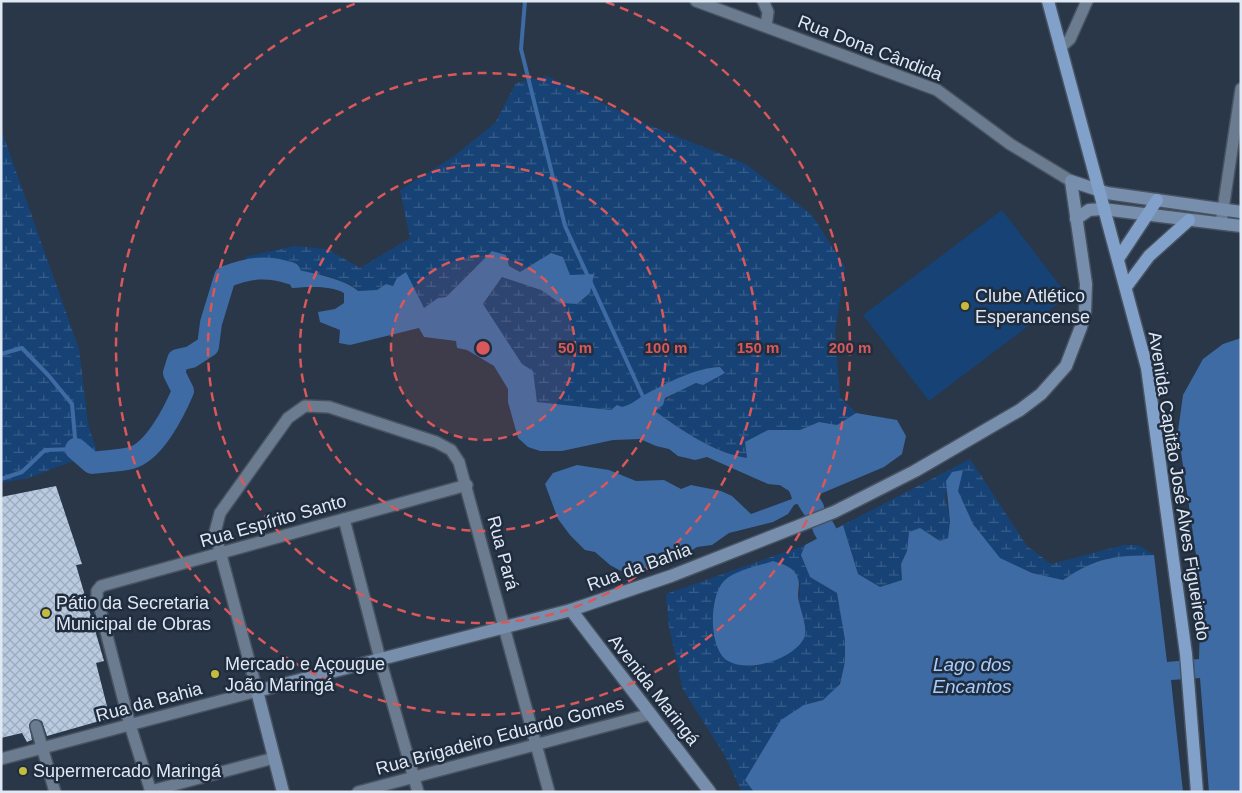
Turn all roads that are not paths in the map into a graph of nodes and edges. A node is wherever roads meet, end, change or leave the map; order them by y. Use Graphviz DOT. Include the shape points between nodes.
graph roads {
  1 [pos="696,1"];
  2 [pos="763,1"];
  3 [pos="1048,1"];
  4 [pos="1087,1"];
  5 [pos="766,26"];
  6 [pos="1060,48"];
  7 [pos="1241,89"];
  8 [pos="1071,181"];
  9 [pos="1098,191"];
  10 [pos="1158,200"];
  11 [pos="1103,209"];
  12 [pos="1223,210"];
  13 [pos="1241,212"];
  14 [pos="1149,214"];
  15 [pos="1076,219"];
  16 [pos="1190,220"];
  17 [pos="1221,223"];
  18 [pos="1241,226"];
  19 [pos="1118,259"];
  20 [pos="1126,286"];
  21 [pos="467,486"];
  22 [pos="344,519"];
  23 [pos="220,554"];
  24 [pos="571,610"];
  25 [pos="504,627"];
  26 [pos="380,659"];
  27 [pos="257,691"];
  28 [pos="651,714"];
  29 [pos="130,724"];
  30 [pos="36,726"];
  31 [pos="537,744"];
  32 [pos="42,748"];
  33 [pos="274,758"];
  34 [pos="1,759"];
  35 [pos="414,778"];
  36 [pos="151,791"];
  37 [pos="55,792"];
  38 [pos="283,792"];
  39 [pos="358,792"];
  40 [pos="418,792"];
  41 [pos="549,792"];
  42 [pos="710,792"];
  43 [pos="1197,792"];
  1 -- 5 [label="street, Rua Dona Cândida"];
  2 -- 5 [label="street" via="768,12"];
  3 -- 6 [label="main road, Avenida Capitão José Alves Figueiredo"];
  4 -- 6 [label="street" via="1070,38"];
  5 -- 8 [label="street, Rua Dona Cândida" via="937,90 1010,144"];
  6 -- 9 [label="main road, Avenida Capitão José Alves Figueiredo"];
  7 -- 12 [label="street"];
  8 -- 9 [label="street"];
  8 -- 15 [label="street, Rua da Bahia"];
  9 -- 10 [label="street"];
  9 -- 11 [label="main road, Avenida Capitão José Alves Figueiredo"];
  10 -- 12 [label="street"];
  10 -- 14 [label="main road"];
  11 -- 14 [label="street"];
  11 -- 15 [label="street" via="1090,210"];
  11 -- 19 [label="main road, Avenida Capitão José Alves Figueiredo"];
  12 -- 13 [label="street"];
  12 -- 17 [label="street"];
  14 -- 16 [label="street"];
  14 -- 19 [label="main road"];
  15 -- 24 [label="street, Rua da Bahia" via="1086,284 1083,319 1066,366 1041,394 1020,410 915,471 834,512 671,576"];
  16 -- 17 [label="street"];
  16 -- 20 [label="main road" via="1149,256"];
  17 -- 18 [label="street"];
  19 -- 20 [label="main road, Avenida Capitão José Alves Figueiredo"];
  20 -- 43 [label="main road, Avenida Capitão José Alves Figueiredo" via="1147,368 1190,685"];
  21 -- 22 [label="street, Rua Espírito Santo"];
  21 -- 23 [label="street, Rua Pará" via="459,462 444,446 329,407 305,406 288,418 220,513 215,532"];
  21 -- 25 [label="street, Rua Pará"];
  22 -- 23 [label="street, Rua Espírito Santo"];
  22 -- 26 [label="street"];
  23 -- 27 [label="street, Rua Pará"];
  23 -- 29 [label="street, Rua Espírito Santo" via="99,588 97,597"];
  24 -- 25 [label="street, Rua da Bahia"];
  24 -- 28 [label="street, Avenida Maringá"];
  25 -- 26 [label="street, Rua da Bahia"];
  25 -- 31 [label="street, Rua Pará"];
  26 -- 27 [label="street, Rua da Bahia"];
  26 -- 35 [label="street"];
  27 -- 29 [label="street, Rua da Bahia"];
  27 -- 33 [label="street"];
  28 -- 31 [label="street, Rua Brigadeiro Eduardo Gomes"];
  28 -- 42 [label="street, Avenida Maringá"];
  29 -- 32 [label="street, Rua da Bahia"];
  29 -- 36 [label="street"];
  30 -- 32 [label="street"];
  31 -- 35 [label="street, Rua Brigadeiro Eduardo Gomes"];
  31 -- 41 [label="street, Rua Pará"];
  32 -- 34 [label="street, Rua da Bahia"];
  32 -- 37 [label="street"];
  33 -- 36 [label="street"];
  33 -- 38 [label="street"];
  35 -- 39 [label="street, Rua Brigadeiro Eduardo Gomes"];
  35 -- 40 [label="street"];
}
